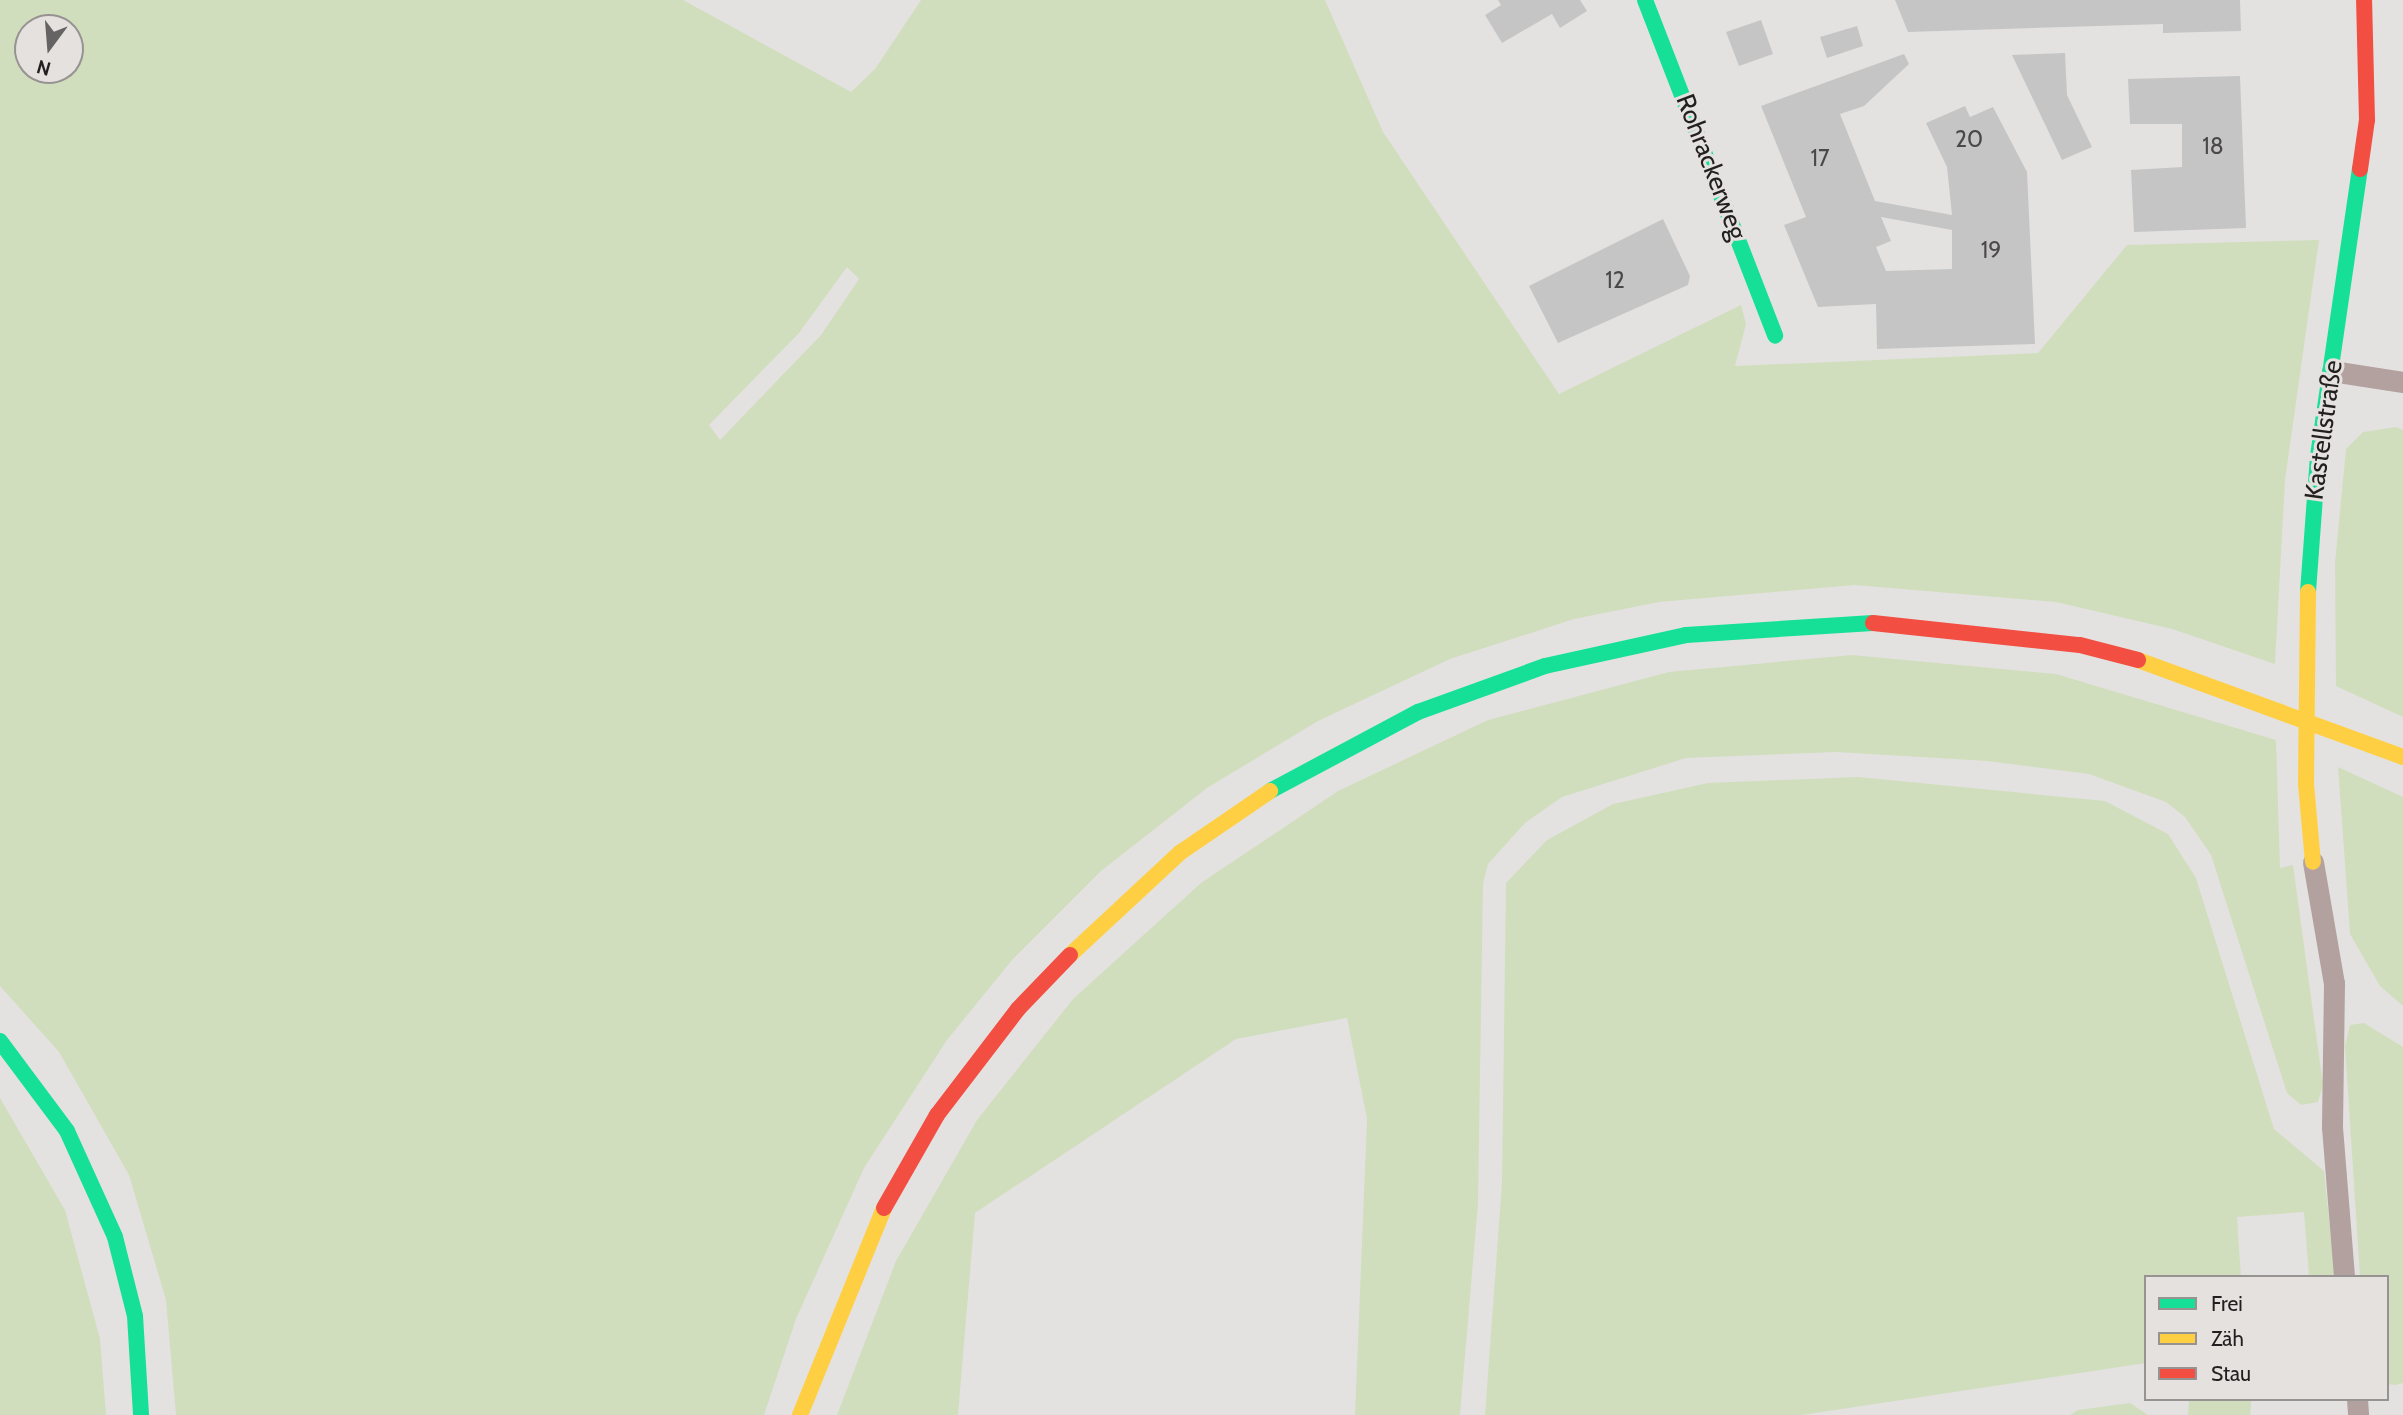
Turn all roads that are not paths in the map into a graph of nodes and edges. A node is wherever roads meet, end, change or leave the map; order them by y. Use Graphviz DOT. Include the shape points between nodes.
graph roads {
  1 [pos="1645,0"];
  2 [pos="2364,0"];
  3 [pos="1775,336"];
  4 [pos="2332,370"];
  5 [pos="2403,382"];
  6 [pos="2403,757"];
  7 [pos="2313,862"];
  8 [pos="0,1041"];
  9 [pos="2344,1275"];
  10 [pos="141,1415"];
  11 [pos="800,1415"];
  1 -- 3 [label="main road, Rohrackerweg"];
  2 -- 4 [label="main road, Kastellstraße" via="2367,120"];
  4 -- 5 [label="lane"];
  4 -- 7 [label="main road, Kastellstraße, bridge" via="2308,592 2306,784"];
  6 -- 11 [label="main road" via="2165,667 2080,645 1922,624 1842,622 1686,635 1545,666 1418,712 1290,778 1181,852 1122,901 1018,1009 937,1115 887,1201 851,1277"];
  7 -- 9 [label="lane" via="2334,983 2332,1127"];
  8 -- 10 [label="main road" via="66,1131 115,1237 135,1316"];
}
